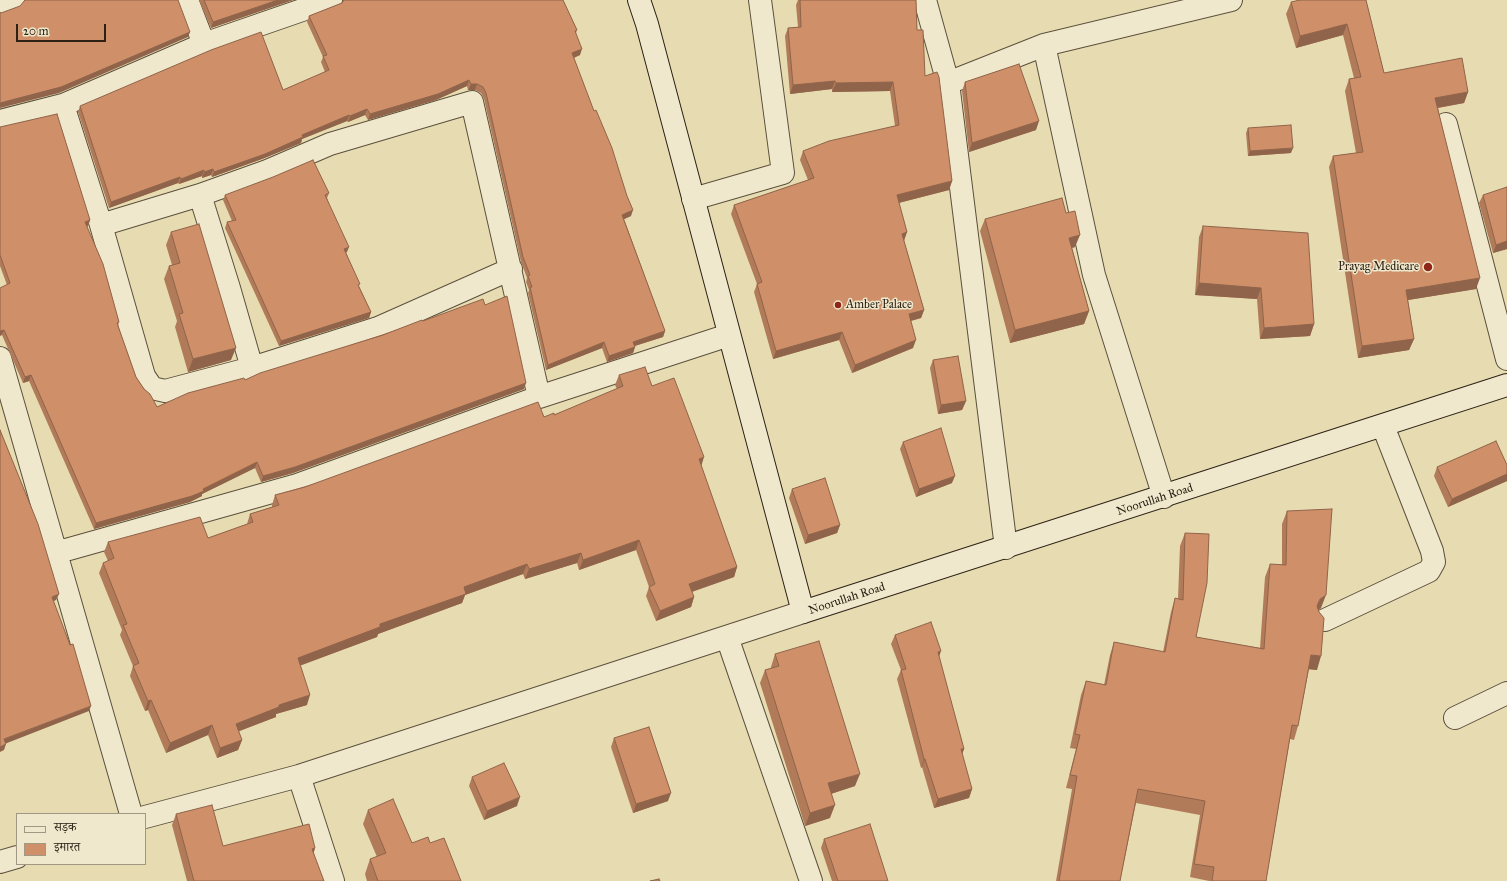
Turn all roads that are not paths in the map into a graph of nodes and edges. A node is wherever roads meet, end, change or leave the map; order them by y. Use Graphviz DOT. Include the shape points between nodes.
graph roads {
  1 [pos="13,0"];
  2 [pos="187,0"];
  3 [pos="331,0"];
  4 [pos="639,0"];
  5 [pos="760,0"];
  6 [pos="925,0"];
  7 [pos="1231,0"];
  8 [pos="0,6"];
  9 [pos="204,44"];
  10 [pos="1044,45"];
  11 [pos="948,83"];
  12 [pos="63,105"];
  13 [pos="0,121"];
  14 [pos="1446,124"];
  15 [pos="200,195"];
  16 [pos="693,199"];
  17 [pos="101,225"];
  18 [pos="511,270"];
  19 [pos="729,336"];
  20 [pos="0,358"];
  21 [pos="1507,359"];
  22 [pos="252,368"];
  23 [pos="1507,385"];
  24 [pos="539,397"];
  25 [pos="7,408"];
  26 [pos="1383,426"];
  27 [pos="1164,497"];
  28 [pos="1006,548"];
  29 [pos="55,553"];
  30 [pos="803,612"];
  31 [pos="1325,620"];
  32 [pos="727,637"];
  33 [pos="1507,693"];
  34 [pos="1456,718"];
  35 [pos="299,776"];
  36 [pos="131,813"];
  37 [pos="146,817"];
  38 [pos="16,857"];
  39 [pos="0,862"];
  40 [pos="333,881"];
  41 [pos="811,881"];
  1 -- 8 [label="street"];
  2 -- 9 [label="street"];
  3 -- 9 [label="street"];
  4 -- 16 [label="street"];
  5 -- 16 [label="street" via="783,173"];
  6 -- 11 [label="street"];
  7 -- 10 [label="street"];
  9 -- 12 [label="street"];
  10 -- 11 [label="street"];
  10 -- 27 [label="street" via="1094,275"];
  11 -- 28 [label="street"];
  12 -- 13 [label="street"];
  12 -- 17 [label="street"];
  14 -- 21 [label="street"];
  15 -- 17 [label="street"];
  15 -- 18 [label="street" via="267,171 330,144 472,102"];
  15 -- 22 [label="street"];
  16 -- 19 [label="street"];
  17 -- 22 [label="street" via="144,376 152,388 165,391"];
  18 -- 22 [label="street" via="378,328"];
  18 -- 24 [label="street"];
  19 -- 24 [label="street"];
  19 -- 30 [label="street"];
  20 -- 25 [label="street"];
  23 -- 26 [label="street, Noorullah Road"];
  24 -- 29 [label="street" via="297,485"];
  25 -- 29 [label="street"];
  26 -- 27 [label="street, Noorullah Road"];
  26 -- 31 [label="street" via="1434,562 1430,571"];
  27 -- 28 [label="street, Noorullah Road"];
  28 -- 30 [label="street, Noorullah Road"];
  29 -- 36 [label="street"];
  30 -- 32 [label="street, Noorullah Road"];
  32 -- 35 [label="street, Noorullah Road"];
  32 -- 41 [label="street"];
  33 -- 34 [label="street"];
  35 -- 37 [label="street, Noorullah Road"];
  35 -- 40 [label="street"];
  38 -- 39 [label="street"];
}
